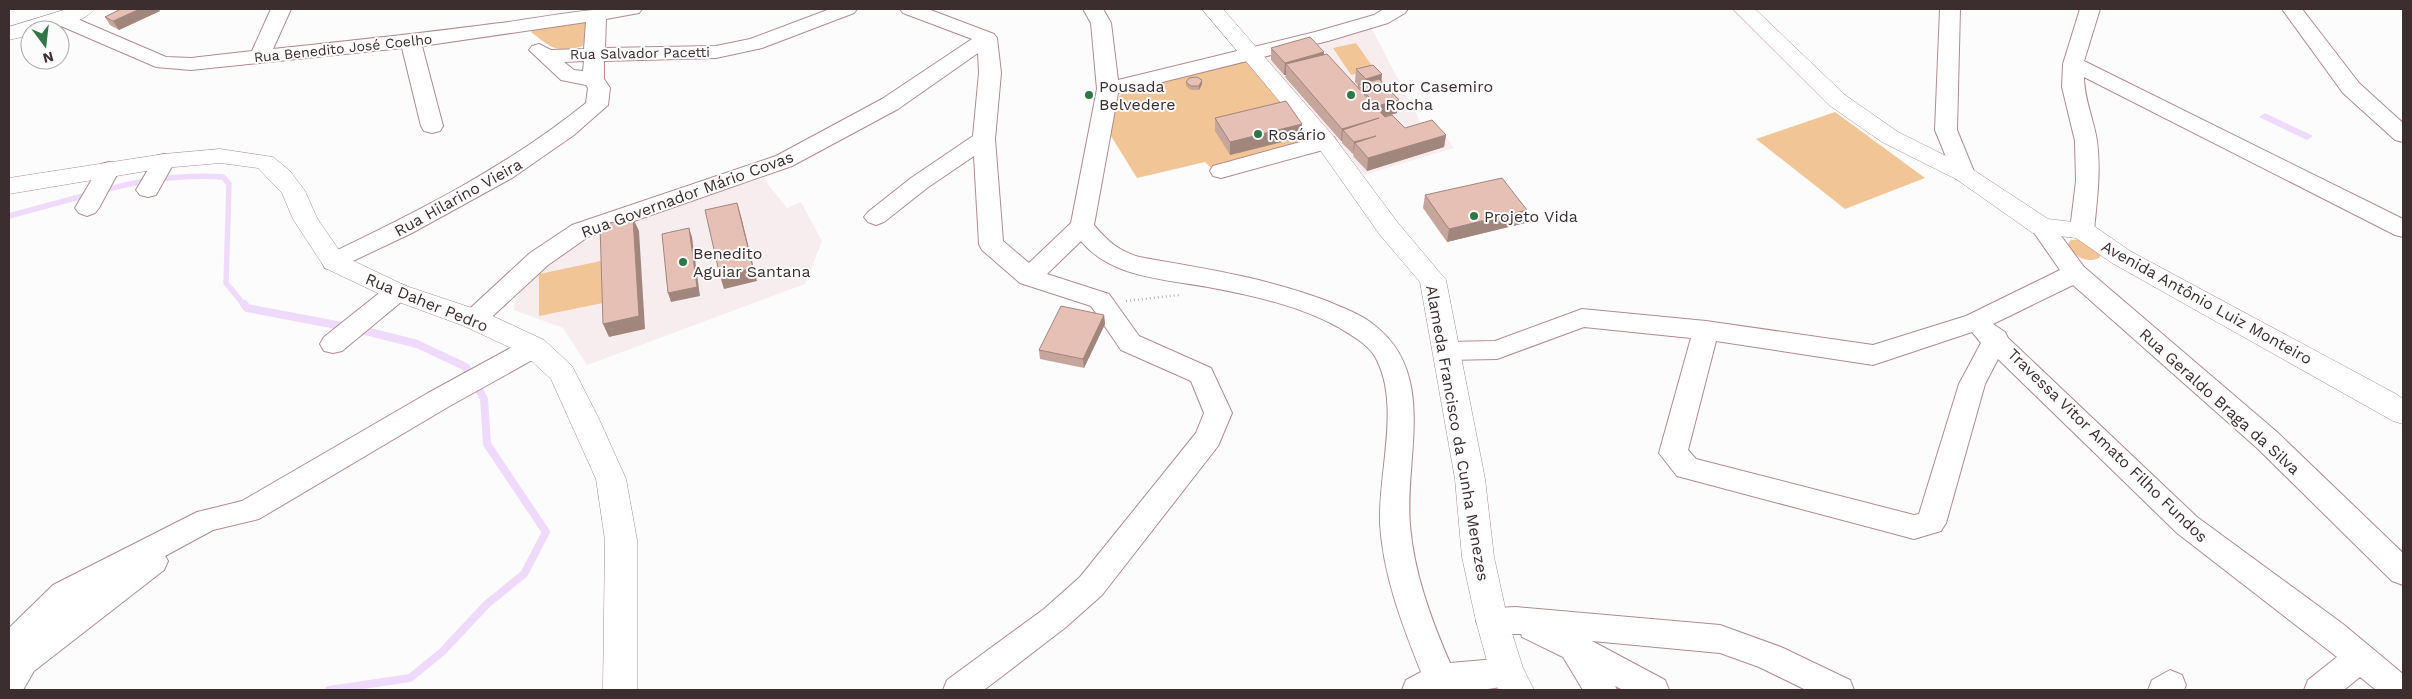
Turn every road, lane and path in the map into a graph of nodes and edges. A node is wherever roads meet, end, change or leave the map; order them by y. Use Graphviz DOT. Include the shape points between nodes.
graph roads {
  1 [pos="84,9"];
  2 [pos="281,9"];
  3 [pos="632,9"];
  4 [pos="847,9"];
  5 [pos="910,9"];
  6 [pos="1092,9"];
  7 [pos="1212,9"];
  8 [pos="1743,9"];
  9 [pos="1950,9"];
  10 [pos="2090,9"];
  11 [pos="2292,9"];
  12 [pos="597,12"];
  13 [pos="1383,12"];
  14 [pos="62,19"];
  15 [pos="511,28"];
  16 [pos="9,34"];
  17 [pos="987,38"];
  18 [pos="411,41"];
  19 [pos="593,53"];
  20 [pos="1249,54"];
  21 [pos="260,56"];
  22 [pos="546,56"];
  23 [pos="2073,64"];
  24 [pos="593,79"];
  25 [pos="1108,89"];
  26 [pos="432,126"];
  27 [pos="2403,135"];
  28 [pos="984,139"];
  29 [pos="1326,142"];
  30 [pos="1221,171"];
  31 [pos="1964,174"];
  32 [pos="9,186"];
  33 [pos="876,217"];
  34 [pos="1082,226"];
  35 [pos="2042,227"];
  36 [pos="2403,229"];
  37 [pos="2082,230"];
  38 [pos="334,262"];
  39 [pos="2075,273"];
  40 [pos="1029,277"];
  41 [pos="1187,294"];
  42 [pos="391,298"];
  43 [pos="1100,300"];
  44 [pos="474,319"];
  45 [pos="1706,330"];
  46 [pos="1986,331"];
  47 [pos="340,339"];
  48 [pos="534,347"];
  49 [pos="1447,351"];
  50 [pos="2403,413"];
  51 [pos="207,520"];
  52 [pos="2403,572"];
  53 [pos="1504,620"];
  54 [pos="1574,647"];
  55 [pos="9,648"];
  56 [pos="2361,657"];
  57 [pos="1512,681"];
  58 [pos="9,684"];
  59 [pos="1429,684"];
  60 [pos="620,690"];
  61 [pos="959,690"];
  62 [pos="1600,690"];
  63 [pos="1653,690"];
  64 [pos="1838,690"];
  65 [pos="2320,690"];
  66 [pos="2399,690"];
  1 -- 14 [label="street"];
  2 -- 21 [label="street"];
  3 -- 12 [label="street, Rua Benedito José Coelho"];
  4 -- 19 [label="street, Rua Salvador Pacetti" via="731,50 693,54"];
  5 -- 17 [label="street"];
  6 -- 25 [label="street" via="1101,23"];
  7 -- 20 [label="street, Alameda Francisco da Cunha Menezes"];
  8 -- 31 [label="street" via="1837,100 1890,136"];
  9 -- 31 [label="street" via="1946,130"];
  10 -- 23 [label="street"];
  11 -- 27 [label="street" via="2351,88"];
  12 -- 15 [label="street, Rua Benedito José Coelho"];
  12 -- 19 [label="street, Rua Hilarino Vieira"];
  13 -- 20 [label="street" via="1321,37"];
  14 -- 16 [label="street"];
  14 -- 21 [label="street, Rua Benedito José Coelho" via="163,63 191,64"];
  15 -- 18 [label="street, Rua Benedito José Coelho"];
  15 -- 22 [label="street"];
  17 -- 28 [label="street" via="990,73"];
  17 -- 44 [label="street, Rua Governador Mário Covas" via="890,104 784,161 580,231 540,259"];
  18 -- 21 [label="street, Rua Benedito José Coelho"];
  18 -- 26 [label="street"];
  19 -- 22 [label="street, Rua Salvador Pacetti"];
  19 -- 24 [label="street, Rua Hilarino Vieira"];
  20 -- 25 [label="street"];
  20 -- 29 [label="street, Alameda Francisco da Cunha Menezes"];
  22 -- 24 [label="street" via="568,76"];
  23 -- 36 [label="street"];
  23 -- 37 [label="street" via="2073,87 2086,141 2088,180"];
  24 -- 38 [label="street, Rua Hilarino Vieira" via="599,88 597,104 539,151 503,176 438,212"];
  25 -- 34 [label="street"];
  28 -- 33 [label="street" via="918,183"];
  28 -- 40 [label="street" via="991,244"];
  29 -- 30 [label="street"];
  29 -- 49 [label="street, Alameda Francisco da Cunha Menezes" via="1389,229 1433,280"];
  31 -- 35 [label="street"];
  32 -- 38 [label="street" via="98,189 155,177 220,156 265,162 293,191 305,219"];
  34 -- 40 [label="street"];
  34 -- 59 [label="street" via="1102,251 1119,260 1260,288 1341,318 1368,334 1382,347 1391,362 1400,401 1394,488 1401,562"];
  35 -- 37 [label="street"];
  35 -- 39 [label="street, Rua Geraldo Braga da Silva"];
  37 -- 50 [label="street, Avenida Antônio Luiz Monteiro" via="2121,257"];
  38 -- 42 [label="street, Rua Daher Pedro"];
  39 -- 46 [label="street"];
  39 -- 52 [label="street, Rua Geraldo Braga da Silva" via="2267,440"];
  40 -- 43 [label="street"];
  41 -- 43 [label="path" via="1140,301"];
  42 -- 44 [label="street, Rua Daher Pedro"];
  42 -- 47 [label="street"];
  43 -- 61 [label="street" via="1130,343 1202,375 1218,413 1208,438 1092,586"];
  44 -- 48 [label="street, Rua Daher Pedro"];
  45 -- 46 [label="street" via="1872,355"];
  45 -- 46 [label="street" via="1672,453 1687,468 1914,527 1932,523"];
  45 -- 49 [label="street" via="1582,318 1497,350"];
  46 -- 56 [label="street, Travessa Vitor Amato Filho Fundos" via="2187,525"];
  48 -- 51 [label="street" via="249,511"];
  48 -- 60 [label="street, Rua Daher Pedro" via="562,372 611,479 621,540"];
  49 -- 53 [label="street, Alameda Francisco da Cunha Menezes" via="1470,479 1478,557"];
  51 -- 55 [label="street" via="64,594"];
  51 -- 58 [label="street" via="23,660"];
  53 -- 54 [label="street"];
  53 -- 57 [label="street, Alameda Francisco da Cunha Menezes"];
  53 -- 64 [label="street" via="1720,639 1770,657"];
  54 -- 62 [label="street"];
  54 -- 63 [label="street"];
  56 -- 65 [label="street"];
  56 -- 66 [label="street, Travessa Vitor Amato Filho Fundos"];
  57 -- 59 [label="street"];
}
